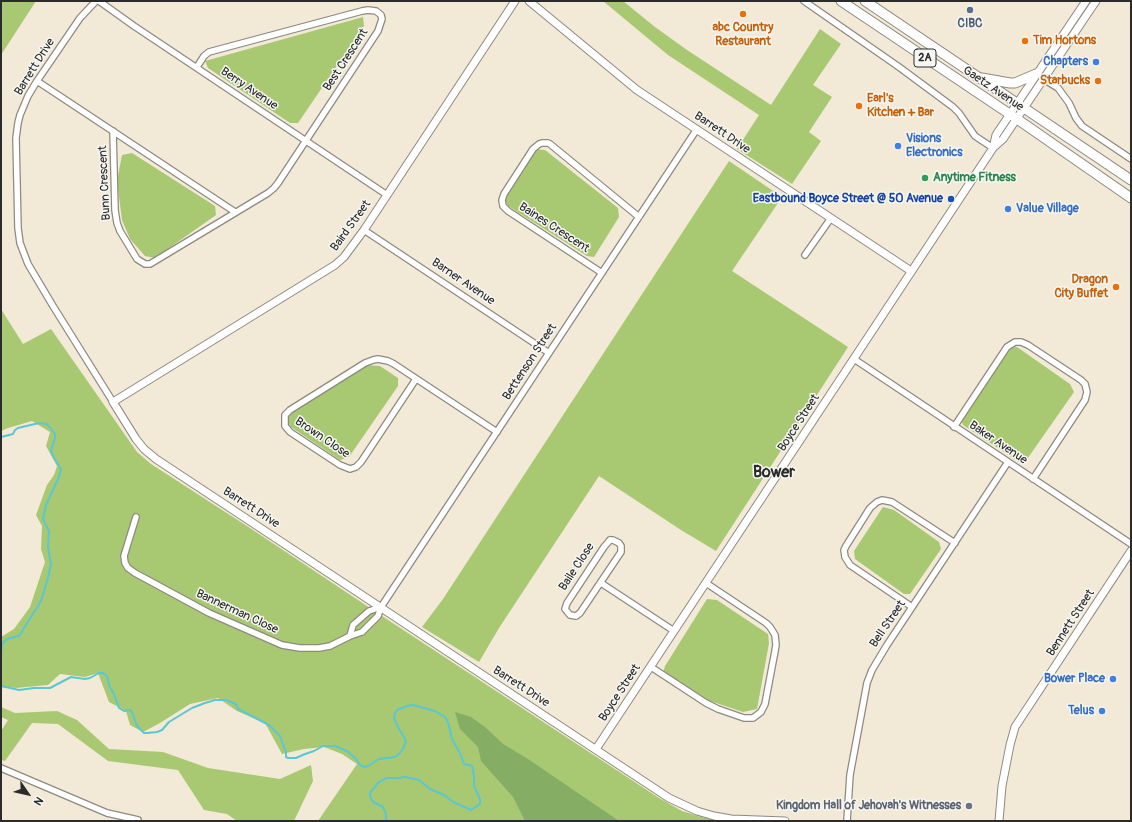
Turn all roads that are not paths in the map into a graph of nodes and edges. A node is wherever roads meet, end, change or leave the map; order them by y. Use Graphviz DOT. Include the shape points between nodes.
graph roads {
  1 [pos="96,1"];
  2 [pos="99,1"];
  3 [pos="515,1"];
  4 [pos="529,1"];
  5 [pos="804,1"];
  6 [pos="841,1"];
  7 [pos="865,1"];
  8 [pos="1086,1"];
  9 [pos="1096,1"];
  10 [pos="197,67"];
  11 [pos="976,76"];
  12 [pos="1040,76"];
  13 [pos="37,81"];
  14 [pos="1020,106"];
  15 [pos="1013,117"];
  16 [pos="697,129"];
  17 [pos="113,131"];
  18 [pos="306,141"];
  19 [pos="993,148"];
  20 [pos="1131,159"];
  21 [pos="1131,180"];
  22 [pos="387,195"];
  23 [pos="1131,198"];
  24 [pos="235,212"];
  25 [pos="639,216"];
  26 [pos="831,218"];
  27 [pos="364,230"];
  28 [pos="805,256"];
  29 [pos="911,271"];
  30 [pos="602,273"];
  31 [pos="549,353"];
  32 [pos="854,359"];
  33 [pos="416,379"];
  34 [pos="112,402"];
  35 [pos="954,427"];
  36 [pos="497,432"];
  37 [pos="1008,462"];
  38 [pos="1033,479"];
  39 [pos="136,517"];
  40 [pos="955,543"];
  41 [pos="1131,544"];
  42 [pos="1131,551"];
  43 [pos="706,582"];
  44 [pos="601,583"];
  45 [pos="381,607"];
  46 [pos="912,607"];
  47 [pos="674,631"];
  48 [pos="350,636"];
  49 [pos="651,667"];
  50 [pos="596,749"];
  51 [pos="1,768"];
  52 [pos="138,820"];
  53 [pos="785,821"];
  54 [pos="847,821"];
  55 [pos="999,821"];
  1 -- 13 [label="street, Barrett Drive" via="80,18"];
  2 -- 10 [label="street, Berry Avenue"];
  3 -- 22 [label="street, Baird Street"];
  4 -- 16 [label="street, Barrett Drive" via="626,81"];
  5 -- 19 [label="street" via="899,66 953,107 975,136"];
  6 -- 15 [label="main road, Gaetz Avenue / 2A"];
  7 -- 11 [label="main road, Gaetz Avenue / 2A"];
  8 -- 12 [label="street"];
  9 -- 12 [label="street"];
  10 -- 18 [label="street, Berry Avenue"];
  10 -- 18 [label="street, Best Crescent" via="206,54 213,51 362,11 372,10 381,15 378,31"];
  11 -- 12 [label="main road" via="1015,83"];
  11 -- 14 [label="main road, Gaetz Avenue / 2A"];
  12 -- 14 [label="street, Boyce Street"];
  12 -- 20 [label="street" via="1058,88 1082,126"];
  13 -- 17 [label="street, Bunn Crescent"];
  13 -- 34 [label="street, Barrett Drive" via="23,107 17,131 20,243 28,264"];
  14 -- 15 [label="street, Boyce Street"];
  14 -- 21 [label="main road, Gaetz Avenue / 2A"];
  15 -- 19 [label="street, Boyce Street" via="996,135"];
  15 -- 23 [label="main road, Gaetz Avenue / 2A"];
  16 -- 25 [label="street, Bettenson Street"];
  16 -- 26 [label="street, Barrett Drive"];
  17 -- 24 [label="street, Bunn Crescent"];
  17 -- 24 [label="street, Bunn Crescent" via="117,223 140,261 145,264 154,263"];
  18 -- 22 [label="street, Berry Avenue"];
  18 -- 24 [label="street, Bunn Crescent" via="274,188"];
  19 -- 29 [label="street, Boyce Street"];
  22 -- 27 [label="street, Baird Street"];
  25 -- 30 [label="street, Bettenson Street"];
  25 -- 30 [label="street, Baines Crescent" via="550,144 542,142 532,149 504,194 503,206"];
  26 -- 28 [label="street"];
  26 -- 29 [label="street, Barrett Drive"];
  27 -- 31 [label="street, Barner Avenue"];
  27 -- 34 [label="street, Baird Street" via="347,253 334,265"];
  29 -- 32 [label="street, Boyce Street"];
  30 -- 31 [label="street, Bettenson Street"];
  31 -- 36 [label="street, Bettenson Street"];
  32 -- 35 [label="street, Baker Avenue"];
  32 -- 43 [label="street, Boyce Street"];
  33 -- 33 [label="street, Brown Close" via="388,361 370,361 290,410 285,415 285,426 290,432 340,465 356,467"];
  33 -- 36 [label="street, Brown Close"];
  34 -- 45 [label="street, Barrett Drive" via="136,439 156,459"];
  35 -- 37 [label="street, Baker Avenue"];
  35 -- 38 [label="street" via="1007,347 1015,342 1028,345 1081,380 1087,392 1085,400"];
  36 -- 45 [label="street, Bettenson Street"];
  37 -- 38 [label="street, Baker Avenue"];
  37 -- 40 [label="street, Bell Street"];
  38 -- 41 [label="street, Baker Avenue"];
  39 -- 48 [label="street, Bannerman Close" via="124,556 126,565 132,572 209,613 282,645 318,648 330,646"];
  40 -- 46 [label="street, Bell Street"];
  40 -- 46 [label="street" via="892,502 882,500 870,508 846,546 845,557 850,565"];
  42 -- 55 [label="street, Bennett Street" via="1015,727 1002,786"];
  43 -- 47 [label="street, Boyce Street"];
  43 -- 49 [label="street" via="766,623 775,635 775,651 765,704 761,712 753,718 744,718 718,709"];
  44 -- 44 [label="street, Baile Close" via="621,552 621,546 613,540 606,543 567,603 565,609 570,615 580,614"];
  44 -- 47 [label="street"];
  45 -- 48 [label="street" via="378,616 362,632"];
  45 -- 48 [label="street" via="369,610 353,625"];
  45 -- 50 [label="street, Barrett Drive"];
  46 -- 54 [label="street, Bell Street" via="869,676 850,775"];
  47 -- 49 [label="street, Boyce Street"];
  49 -- 50 [label="street, Boyce Street"];
  50 -- 53 [label="street, Barrett Drive" via="669,798 697,811 723,818"];
  51 -- 52 [label="street" via="107,813"];
}
